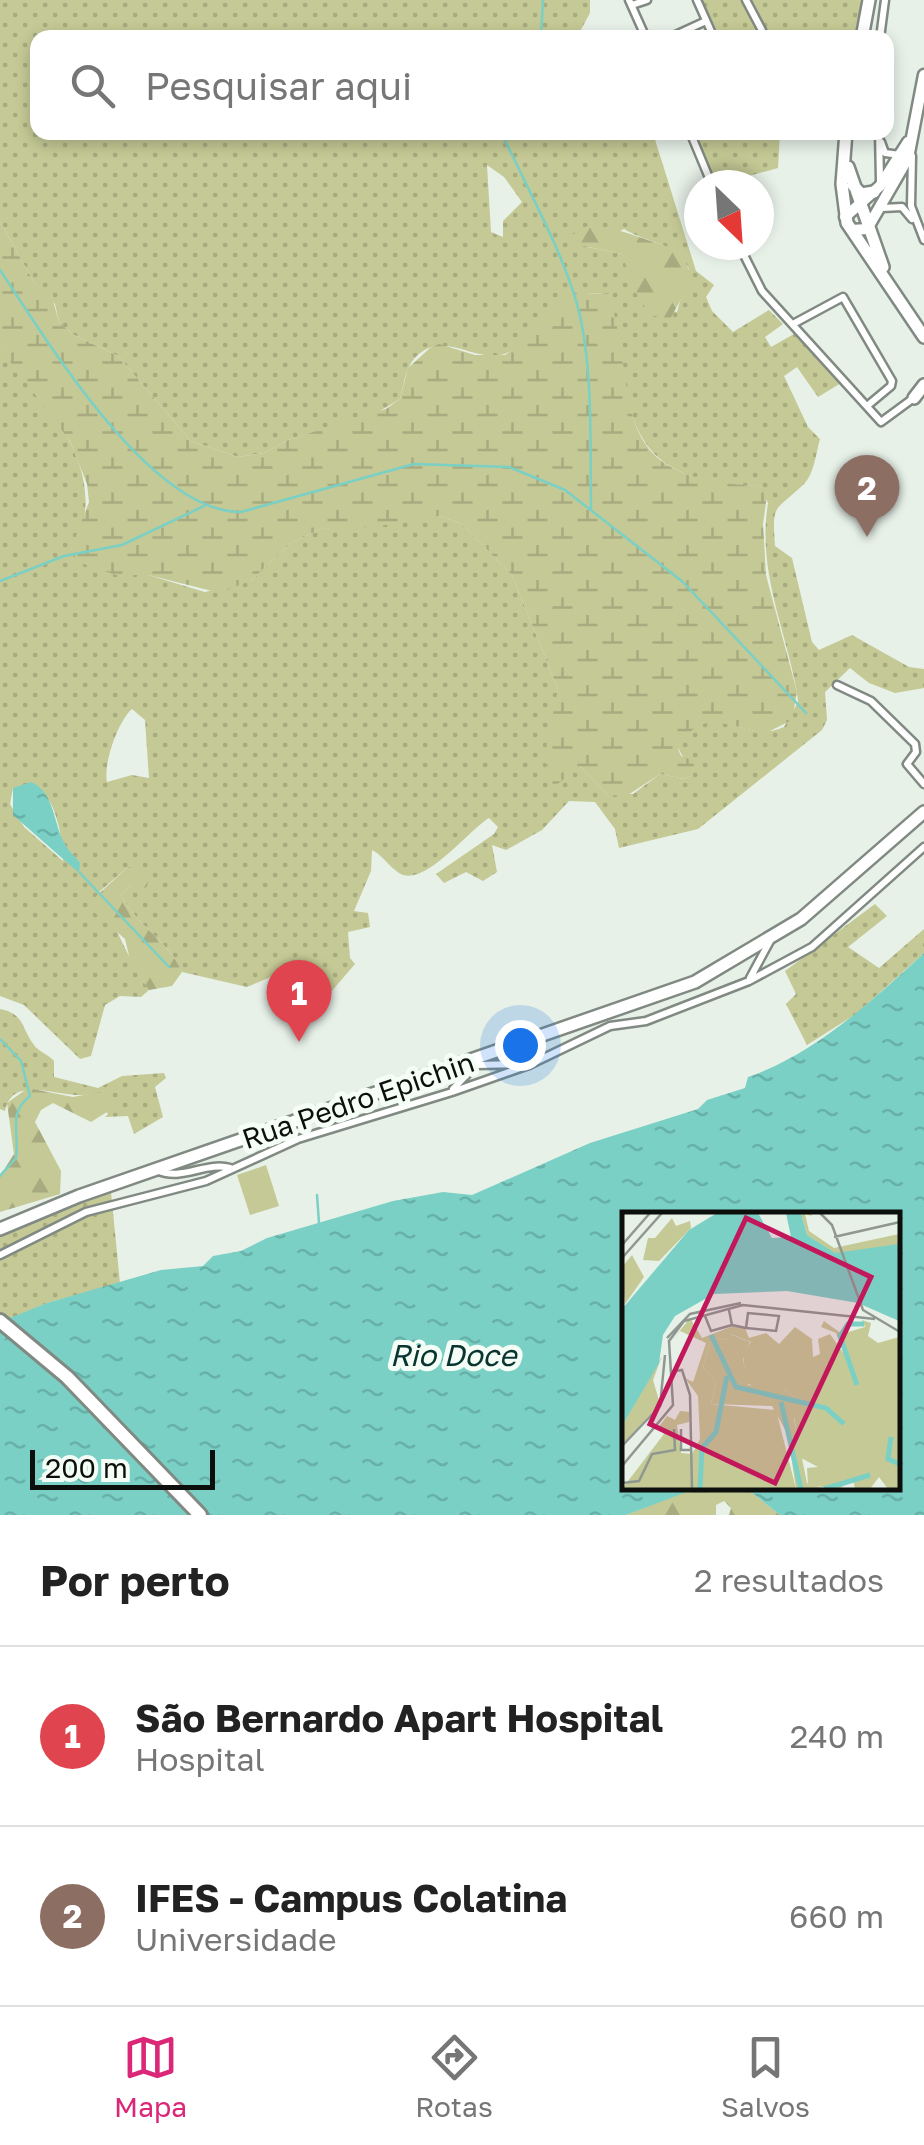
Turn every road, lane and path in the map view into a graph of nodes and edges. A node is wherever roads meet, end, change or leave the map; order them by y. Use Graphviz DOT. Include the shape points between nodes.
graph roads {
  1 [pos="647,0"];
  2 [pos="697,0"];
  3 [pos="746,0"];
  4 [pos="869,0"];
  5 [pos="885,0"];
  6 [pos="631,3"];
  7 [pos="706,20"];
  8 [pos="643,30"];
  9 [pos="685,30"];
  10 [pos="710,30"];
  11 [pos="762,30"];
  12 [pos="863,30"];
  13 [pos="881,30"];
  14 [pos="924,75"];
  15 [pos="916,123"];
  16 [pos="693,140"];
  17 [pos="845,140"];
  18 [pos="879,140"];
  19 [pos="881,140"];
  20 [pos="914,140"];
  21 [pos="844,148"];
  22 [pos="901,155"];
  23 [pos="706,170"];
  24 [pos="851,182"];
  25 [pos="877,189"];
  26 [pos="859,204"];
  27 [pos="877,212"];
  28 [pos="845,216"];
  29 [pos="870,224"];
  30 [pos="852,230"];
  31 [pos="919,230"];
  32 [pos="924,240"];
  33 [pos="747,260"];
  34 [pos="893,291"];
  35 [pos="793,324"];
  36 [pos="924,338"];
  37 [pos="922,392"];
  38 [pos="867,406"];
  39 [pos="837,685"];
  40 [pos="924,784"];
  41 [pos="924,812"];
  42 [pos="924,848"];
  43 [pos="771,940"];
  44 [pos="749,981"];
  45 [pos="475,1062"];
  46 [pos="529,1065"];
  47 [pos="452,1092"];
  48 [pos="230,1168"];
  49 [pos="156,1170"];
  50 [pos="79,1196"];
  51 [pos="0,1220"];
  52 [pos="0,1229"];
  53 [pos="0,1256"];
  54 [pos="0,1321"];
  55 [pos="200,1515"];
  1 -- 6 [label="street"];
  2 -- 7 [label="street"];
  3 -- 11 [label="street"];
  4 -- 12 [label="main road"];
  5 -- 13 [label="street"];
  6 -- 8 [label="street"];
  7 -- 9 [label="street"];
  7 -- 10 [label="street"];
  14 -- 15 [label="street"];
  15 -- 20 [label="street"];
  15 -- 22 [label="street"];
  16 -- 23 [label="street"];
  17 -- 21 [label="main road"];
  18 -- 25 [label="street"];
  19 -- 22 [label="street" via="885,153"];
  20 -- 27 [label="street"];
  20 -- 31 [label="street" via="910,193"];
  21 -- 24 [label="main road"];
  21 -- 28 [label="main road"];
  22 -- 25 [label="street"];
  24 -- 25 [label="main road" via="861,194"];
  24 -- 26 [label="main road"];
  25 -- 26 [label="street"];
  26 -- 28 [label="street"];
  26 -- 29 [label="main road"];
  27 -- 29 [label="street"];
  27 -- 31 [label="street" via="902,207"];
  28 -- 30 [label="main road"];
  29 -- 30 [label="street" via="865,231"];
  29 -- 34 [label="main road"];
  30 -- 34 [label="main road"];
  31 -- 32 [label="street"];
  33 -- 35 [label="street" via="762,290"];
  34 -- 36 [label="main road"];
  35 -- 38 [label="street"];
  35 -- 38 [label="street" via="843,297 892,381"];
  37 -- 38 [label="street" via="881,422"];
  39 -- 40 [label="street" via="871,701 915,744 907,764"];
  41 -- 43 [label="main road"];
  42 -- 44 [label="street, Rua Pedro Epichin" via="824,937"];
  43 -- 44 [label="street"];
  43 -- 45 [label="main road" via="695,982"];
  44 -- 46 [label="street, Rua Pedro Epichin" via="646,1022 610,1026"];
  45 -- 46 [label="street"];
  45 -- 47 [label="street"];
  45 -- 49 [label="main road"];
  46 -- 47 [label="street, Rua Pedro Epichin"];
  47 -- 48 [label="street, Rua Pedro Epichin" via="298,1139"];
  48 -- 49 [label="street" via="174,1175"];
  48 -- 53 [label="street, Rua Pedro Epichin" via="158,1196 86,1212"];
  49 -- 50 [label="main road"];
  50 -- 51 [label="main road"];
  50 -- 52 [label="main road"];
  54 -- 55 [label="highway" via="67,1377"];
}
